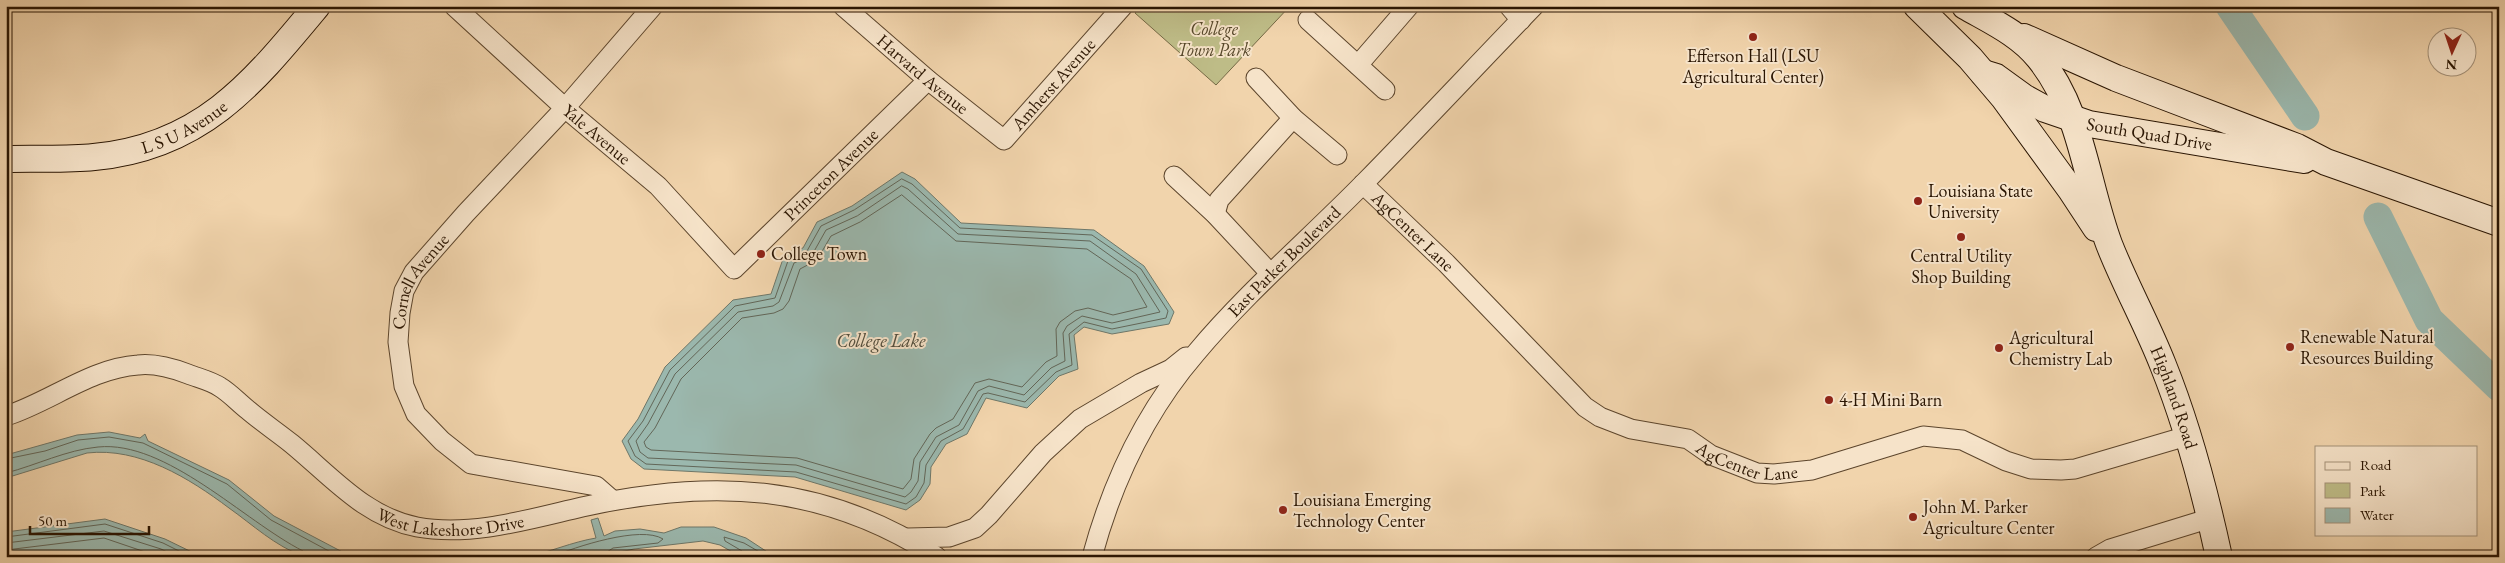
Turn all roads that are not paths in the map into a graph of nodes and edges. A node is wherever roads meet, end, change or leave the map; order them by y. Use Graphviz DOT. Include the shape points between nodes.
graph roads {
  1 [pos="317,6"];
  2 [pos="454,6"];
  3 [pos="653,6"];
  4 [pos="842,6"];
  5 [pos="1123,6"];
  6 [pos="1409,6"];
  7 [pos="1534,6"];
  8 [pos="1917,6"];
  9 [pos="1965,6"];
  10 [pos="1515,13"];
  11 [pos="1308,20"];
  12 [pos="2012,33"];
  13 [pos="1358,65"];
  14 [pos="1984,73"];
  15 [pos="1256,78"];
  16 [pos="928,80"];
  17 [pos="1385,90"];
  18 [pos="565,108"];
  19 [pos="1293,118"];
  20 [pos="2073,120"];
  21 [pos="1004,140"];
  22 [pos="1337,155"];
  23 [pos="6,159"];
  24 [pos="2326,162"];
  25 [pos="1174,176"];
  26 [pos="1363,184"];
  27 [pos="1215,214"];
  28 [pos="2499,223"];
  29 [pos="2109,244"];
  30 [pos="734,269"];
  31 [pos="1270,273"];
  32 [pos="1210,338"];
  33 [pos="6,416"];
  34 [pos="2187,436"];
  35 [pos="612,500"];
  36 [pos="2211,518"];
  37 [pos="908,538"];
  38 [pos="937,557"];
  39 [pos="1092,557"];
  40 [pos="2096,557"];
  41 [pos="2219,557"];
  1 -- 23 [label="street, L S U Avenue" via="245,88 224,107 180,133 94,157"];
  2 -- 18 [label="street, Yale Avenue"];
  3 -- 18 [label="street, Cornell Avenue"];
  4 -- 16 [label="street, Harvard Avenue"];
  5 -- 21 [label="street, Amherst Avenue"];
  6 -- 13 [label="street"];
  7 -- 10 [label="street, East Parker Boulevard"];
  8 -- 14 [label="street, Highland Road"];
  9 -- 12 [label="street, Highland Road"];
  10 -- 26 [label="street, East Parker Boulevard"];
  11 -- 13 [label="street"];
  12 -- 20 [label="street, Highland Road" via="2039,58"];
  12 -- 24 [label="street, South Quad Drive" via="2116,78 2297,147"];
  13 -- 17 [label="street"];
  14 -- 20 [label="street, South Quad Drive" via="1996,77 2034,103"];
  14 -- 29 [label="street, Highland Road"];
  15 -- 19 [label="street"];
  16 -- 21 [label="street, Harvard Avenue"];
  16 -- 30 [label="street, Princeton Avenue"];
  18 -- 30 [label="street, Yale Avenue" via="658,186"];
  18 -- 35 [label="street, Cornell Avenue" via="414,272 404,291 400,313 400,368 408,400 416,414 471,464 596,486"];
  19 -- 22 [label="street"];
  19 -- 27 [label="street" via="1219,200"];
  20 -- 24 [label="street, South Quad Drive" via="2292,160"];
  20 -- 29 [label="street, Highland Road"];
  24 -- 28 [label="street, South Quad Drive"];
  25 -- 27 [label="street"];
  26 -- 31 [label="street, East Parker Boulevard"];
  26 -- 34 [label="street, AgCenter Lane" via="1446,263 1584,408 1631,428 1688,440 1711,455 1757,473 1812,470 1923,436 1962,440 2031,469 2075,469"];
  27 -- 31 [label="street"];
  29 -- 34 [label="street, Highland Road" via="2160,356"];
  31 -- 32 [label="street, East Parker Boulevard"];
  32 -- 37 [label="street" via="1171,369 1080,419 1043,453 975,528 949,537"];
  32 -- 39 [label="street, East Parker Boulevard" via="1165,396 1130,455 1101,524"];
  33 -- 35 [label="street, West Lakeshore Drive" via="108,373 139,365 156,366 184,372 221,387 341,488 400,523 433,529 464,529"];
  34 -- 36 [label="street, Highland Road"];
  35 -- 37 [label="street, West Lakeshore Drive" via="679,491 771,493 856,514"];
  36 -- 40 [label="street"];
  36 -- 41 [label="street, Highland Road"];
  37 -- 38 [label="street, West Lakeshore Drive"];
}
